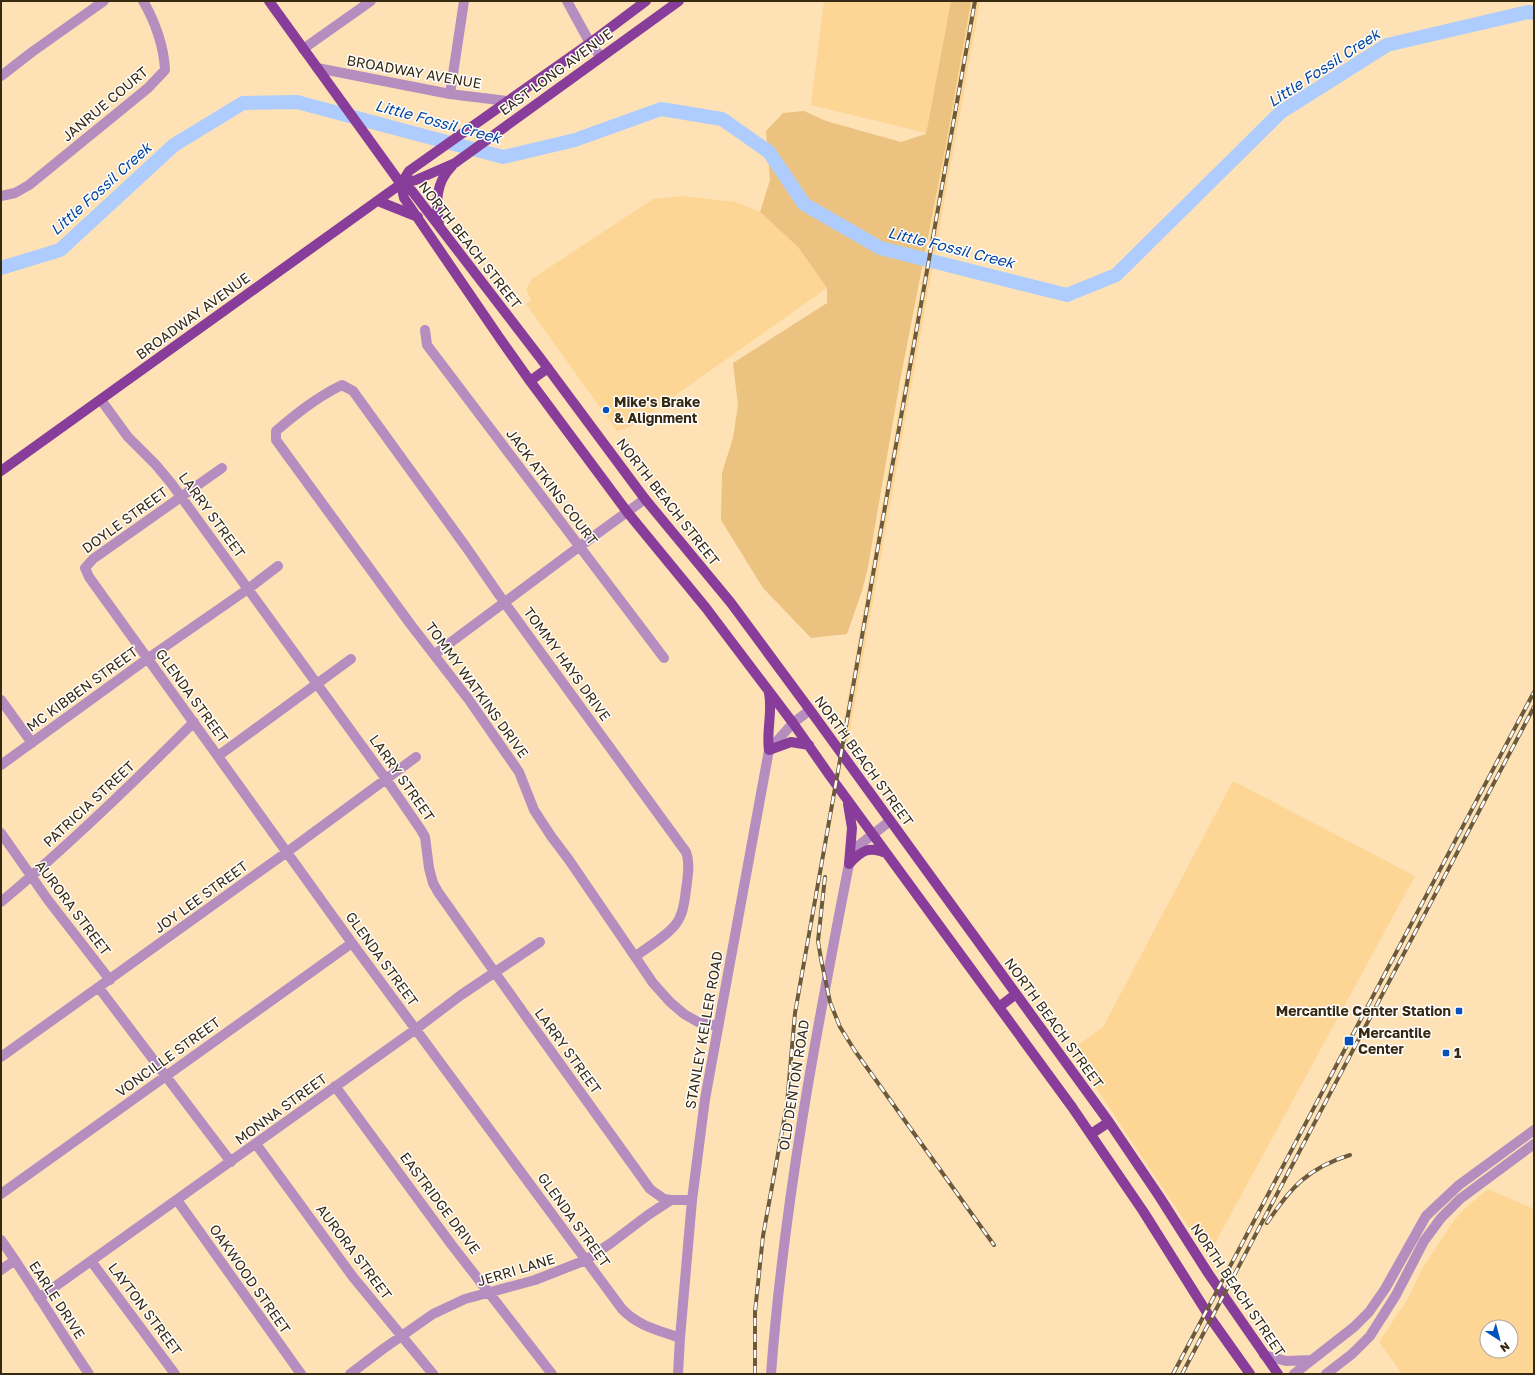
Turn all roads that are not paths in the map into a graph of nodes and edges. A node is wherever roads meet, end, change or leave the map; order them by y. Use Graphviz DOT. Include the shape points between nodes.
graph roads {
  1 [pos="104,1"];
  2 [pos="143,1"];
  3 [pos="269,1"];
  4 [pos="371,1"];
  5 [pos="464,1"];
  6 [pos="567,1"];
  7 [pos="646,1"];
  8 [pos="679,1"];
  9 [pos="590,43"];
  10 [pos="304,49"];
  11 [pos="602,57"];
  12 [pos="317,68"];
  13 [pos="1,76"];
  14 [pos="450,94"];
  15 [pos="507,101"];
  16 [pos="455,163"];
  17 [pos="401,184"];
  18 [pos="1,196"];
  19 [pos="378,201"];
  20 [pos="418,217"];
  21 [pos="439,226"];
  22 [pos="425,330"];
  23 [pos="548,368"];
  24 [pos="530,381"];
  25 [pos="353,391"];
  26 [pos="101,400"];
  27 [pos="222,468"];
  28 [pos="1,471"];
  29 [pos="181,497"];
  30 [pos="646,499"];
  31 [pos="628,513"];
  32 [pos="579,547"];
  33 [pos="278,566"];
  34 [pos="85,568"];
  35 [pos="248,589"];
  36 [pos="504,602"];
  37 [pos="435,654"];
  38 [pos="664,658"];
  39 [pos="147,659"];
  40 [pos="351,659"];
  41 [pos="317,684"];
  42 [pos="769,691"];
  43 [pos="1,700"];
  44 [pos="810,710"];
  45 [pos="194,722"];
  46 [pos="793,723"];
  47 [pos="32,743"];
  48 [pos="808,745"];
  49 [pos="769,750"];
  50 [pos="218,756"];
  51 [pos="416,757"];
  52 [pos="1,765"];
  53 [pos="386,779"];
  54 [pos="848,800"];
  55 [pos="890,821"];
  56 [pos="1,833"];
  57 [pos="872,834"];
  58 [pos="287,852"];
  59 [pos="886,853"];
  60 [pos="849,864"];
  61 [pos="32,876"];
  62 [pos="1,902"];
  63 [pos="540,942"];
  64 [pos="352,943"];
  65 [pos="636,956"];
  66 [pos="495,972"];
  67 [pos="110,980"];
  68 [pos="99,988"];
  69 [pos="1016,994"];
  70 [pos="999,1007"];
  71 [pos="718,1026"];
  72 [pos="416,1029"];
  73 [pos="1,1057"];
  74 [pos="165,1076"];
  75 [pos="335,1086"];
  76 [pos="1109,1122"];
  77 [pos="1534,1130"];
  78 [pos="1091,1134"];
  79 [pos="256,1144"];
  80 [pos="1534,1144"];
  81 [pos="231,1162"];
  82 [pos="1,1194"];
  83 [pos="177,1200"];
  84 [pos="671,1200"];
  85 [pos="692,1200"];
  86 [pos="1,1240"];
  87 [pos="15,1260"];
  88 [pos="586,1260"];
  89 [pos="91,1261"];
  90 [pos="1,1270"];
  91 [pos="490,1293"];
  92 [pos="39,1298"];
  93 [pos="402,1336"];
  94 [pos="680,1338"];
  95 [pos="1264,1355"];
  96 [pos="1312,1360"];
  97 [pos="90,1374"];
  98 [pos="175,1374"];
  99 [pos="301,1374"];
  100 [pos="350,1374"];
  101 [pos="433,1374"];
  102 [pos="552,1374"];
  103 [pos="678,1374"];
  104 [pos="771,1374"];
  105 [pos="1250,1374"];
  106 [pos="1278,1374"];
  107 [pos="1294,1374"];
  108 [pos="1326,1374"];
  1 -- 13 [label="street"];
  2 -- 18 [label="street, JANRUE COURT" via="157,32 165,70 148,88 29,185 15,193"];
  3 -- 10 [label="main road, NORTH BEACH STREET"];
  4 -- 10 [label="street"];
  5 -- 14 [label="street"];
  6 -- 9 [label="street"];
  7 -- 9 [label="main road, EAST LONG AVENUE"];
  8 -- 11 [label="main road, EAST LONG AVENUE"];
  9 -- 11 [label="street"];
  9 -- 15 [label="main road, EAST LONG AVENUE"];
  10 -- 12 [label="main road, NORTH BEACH STREET"];
  11 -- 16 [label="main road, EAST LONG AVENUE"];
  12 -- 14 [label="street, BROADWAY AVENUE"];
  12 -- 17 [label="main road, NORTH BEACH STREET"];
  14 -- 15 [label="street, BROADWAY AVENUE"];
  15 -- 17 [label="main road, EAST LONG AVENUE" via="409,171"];
  16 -- 17 [label="main road, EAST LONG AVENUE"];
  16 -- 21 [label="main road" via="440,182 436,206"];
  17 -- 19 [label="main road, BROADWAY AVENUE"];
  17 -- 20 [label="main road, NORTH BEACH STREET" via="404,198"];
  17 -- 21 [label="main road, NORTH BEACH STREET" via="412,191"];
  19 -- 20 [label="main road"];
  19 -- 26 [label="main road, BROADWAY AVENUE"];
  20 -- 24 [label="main road, NORTH BEACH STREET"];
  21 -- 23 [label="main road, NORTH BEACH STREET"];
  22 -- 32 [label="street, JACK ATKINS COURT" via="427,345"];
  23 -- 24 [label="main road"];
  23 -- 30 [label="main road, NORTH BEACH STREET"];
  24 -- 31 [label="main road, NORTH BEACH STREET"];
  25 -- 36 [label="street, TOMMY HAYS DRIVE"];
  25 -- 37 [label="street, TOMMY WATKINS DRIVE" via="342,385 330,390 276,431 276,440"];
  26 -- 28 [label="main road, BROADWAY AVENUE"];
  26 -- 29 [label="street, LARRY STREET" via="128,437 156,465"];
  27 -- 29 [label="street, DOYLE STREET"];
  29 -- 34 [label="street, DOYLE STREET" via="93,559"];
  29 -- 35 [label="street, LARRY STREET"];
  30 -- 31 [label="street"];
  30 -- 44 [label="main road, NORTH BEACH STREET" via="731,603"];
  31 -- 32 [label="street"];
  31 -- 42 [label="main road, NORTH BEACH STREET" via="706,608"];
  32 -- 36 [label="street"];
  32 -- 38 [label="street, JACK ATKINS COURT"];
  33 -- 35 [label="street, MC KIBBEN STREET"];
  34 -- 39 [label="street, GLENDA STREET"];
  35 -- 39 [label="street, MC KIBBEN STREET"];
  35 -- 41 [label="street, LARRY STREET"];
  36 -- 37 [label="street"];
  36 -- 65 [label="street, TOMMY HAYS DRIVE" via="686,852 688,870 680,917 670,930"];
  37 -- 65 [label="street, TOMMY WATKINS DRIVE" via="520,772 534,810"];
  39 -- 45 [label="street, GLENDA STREET"];
  39 -- 47 [label="street, MC KIBBEN STREET"];
  40 -- 41 [label="street"];
  41 -- 50 [label="street"];
  41 -- 53 [label="street, LARRY STREET"];
  42 -- 46 [label="main road, NORTH BEACH STREET"];
  42 -- 49 [label="main road"];
  43 -- 47 [label="street"];
  44 -- 46 [label="street"];
  44 -- 55 [label="main road, NORTH BEACH STREET"];
  45 -- 50 [label="street, GLENDA STREET"];
  45 -- 61 [label="street, PATRICIA STREET"];
  46 -- 48 [label="main road, NORTH BEACH STREET"];
  46 -- 49 [label="street"];
  47 -- 52 [label="street, MC KIBBEN STREET"];
  48 -- 49 [label="main road" via="791,742"];
  48 -- 54 [label="main road, NORTH BEACH STREET"];
  49 -- 71 [label="street, STANLEY KELLER ROAD"];
  50 -- 58 [label="street, GLENDA STREET"];
  51 -- 53 [label="street, JOY LEE STREET"];
  53 -- 58 [label="street, JOY LEE STREET"];
  53 -- 66 [label="street, LARRY STREET" via="425,837 429,868 438,892"];
  54 -- 57 [label="main road, NORTH BEACH STREET"];
  54 -- 60 [label="main road" via="852,828"];
  55 -- 57 [label="street, OLD DENTON ROAD"];
  55 -- 69 [label="main road, NORTH BEACH STREET"];
  56 -- 61 [label="street, AURORA STREET"];
  57 -- 59 [label="main road, NORTH BEACH STREET"];
  57 -- 60 [label="street, OLD DENTON ROAD" via="858,846"];
  58 -- 64 [label="street, GLENDA STREET"];
  58 -- 67 [label="street, JOY LEE STREET"];
  59 -- 60 [label="main road" via="876,849 866,850"];
  59 -- 70 [label="main road, NORTH BEACH STREET"];
  60 -- 104 [label="street, OLD DENTON ROAD" via="797,1148"];
  61 -- 62 [label="street, PATRICIA STREET"];
  61 -- 67 [label="street, AURORA STREET"];
  63 -- 66 [label="street, MONNA STREET"];
  64 -- 72 [label="street, GLENDA STREET"];
  64 -- 74 [label="street, VONCILLE STREET"];
  65 -- 71 [label="street, TOMMY WATKINS DRIVE" via="653,983 674,1006 698,1022"];
  66 -- 72 [label="street, MONNA STREET"];
  66 -- 84 [label="street, LARRY STREET" via="650,1189 664,1199"];
  67 -- 68 [label="street, JOY LEE STREET"];
  68 -- 73 [label="street, JOY LEE STREET"];
  68 -- 74 [label="street"];
  69 -- 70 [label="main road"];
  69 -- 76 [label="main road, NORTH BEACH STREET"];
  70 -- 78 [label="main road, NORTH BEACH STREET"];
  71 -- 85 [label="street, STANLEY KELLER ROAD" via="704,1098"];
  72 -- 75 [label="street, MONNA STREET"];
  72 -- 88 [label="street, GLENDA STREET"];
  74 -- 81 [label="street"];
  74 -- 82 [label="street, VONCILLE STREET"];
  75 -- 79 [label="street, MONNA STREET"];
  75 -- 91 [label="street, EASTRIDGE DRIVE"];
  76 -- 78 [label="main road"];
  76 -- 95 [label="main road, NORTH BEACH STREET"];
  77 -- 96 [label="street" via="1459,1185 1426,1216 1385,1289 1369,1312"];
  78 -- 105 [label="main road, NORTH BEACH STREET" via="1211,1320"];
  79 -- 81 [label="street, MONNA STREET"];
  79 -- 93 [label="street, AURORA STREET" via="353,1278"];
  80 -- 108 [label="street" via="1460,1199 1441,1218 1424,1241 1396,1295 1370,1336"];
  81 -- 83 [label="street, MONNA STREET"];
  83 -- 89 [label="street, MONNA STREET"];
  83 -- 99 [label="street, OAKWOOD STREET"];
  84 -- 85 [label="street"];
  84 -- 88 [label="street, JERRI LANE"];
  85 -- 94 [label="street, STANLEY KELLER ROAD"];
  86 -- 87 [label="street, EARLE DRIVE"];
  87 -- 90 [label="street"];
  87 -- 92 [label="street, EARLE DRIVE"];
  88 -- 91 [label="street, JERRI LANE" via="535,1280"];
  88 -- 94 [label="street, GLENDA STREET" via="630,1318"];
  89 -- 92 [label="street, MONNA STREET"];
  89 -- 98 [label="street, LAYTON STREET"];
  91 -- 93 [label="street, JERRI LANE" via="465,1299 433,1314"];
  91 -- 102 [label="street, EASTRIDGE DRIVE"];
  92 -- 97 [label="street, EARLE DRIVE"];
  93 -- 100 [label="street, JERRI LANE"];
  93 -- 101 [label="street, AURORA STREET"];
  94 -- 103 [label="street, STANLEY KELLER ROAD"];
  95 -- 96 [label="street" via="1286,1361"];
  95 -- 106 [label="main road, NORTH BEACH STREET"];
  96 -- 107 [label="street"];
}
